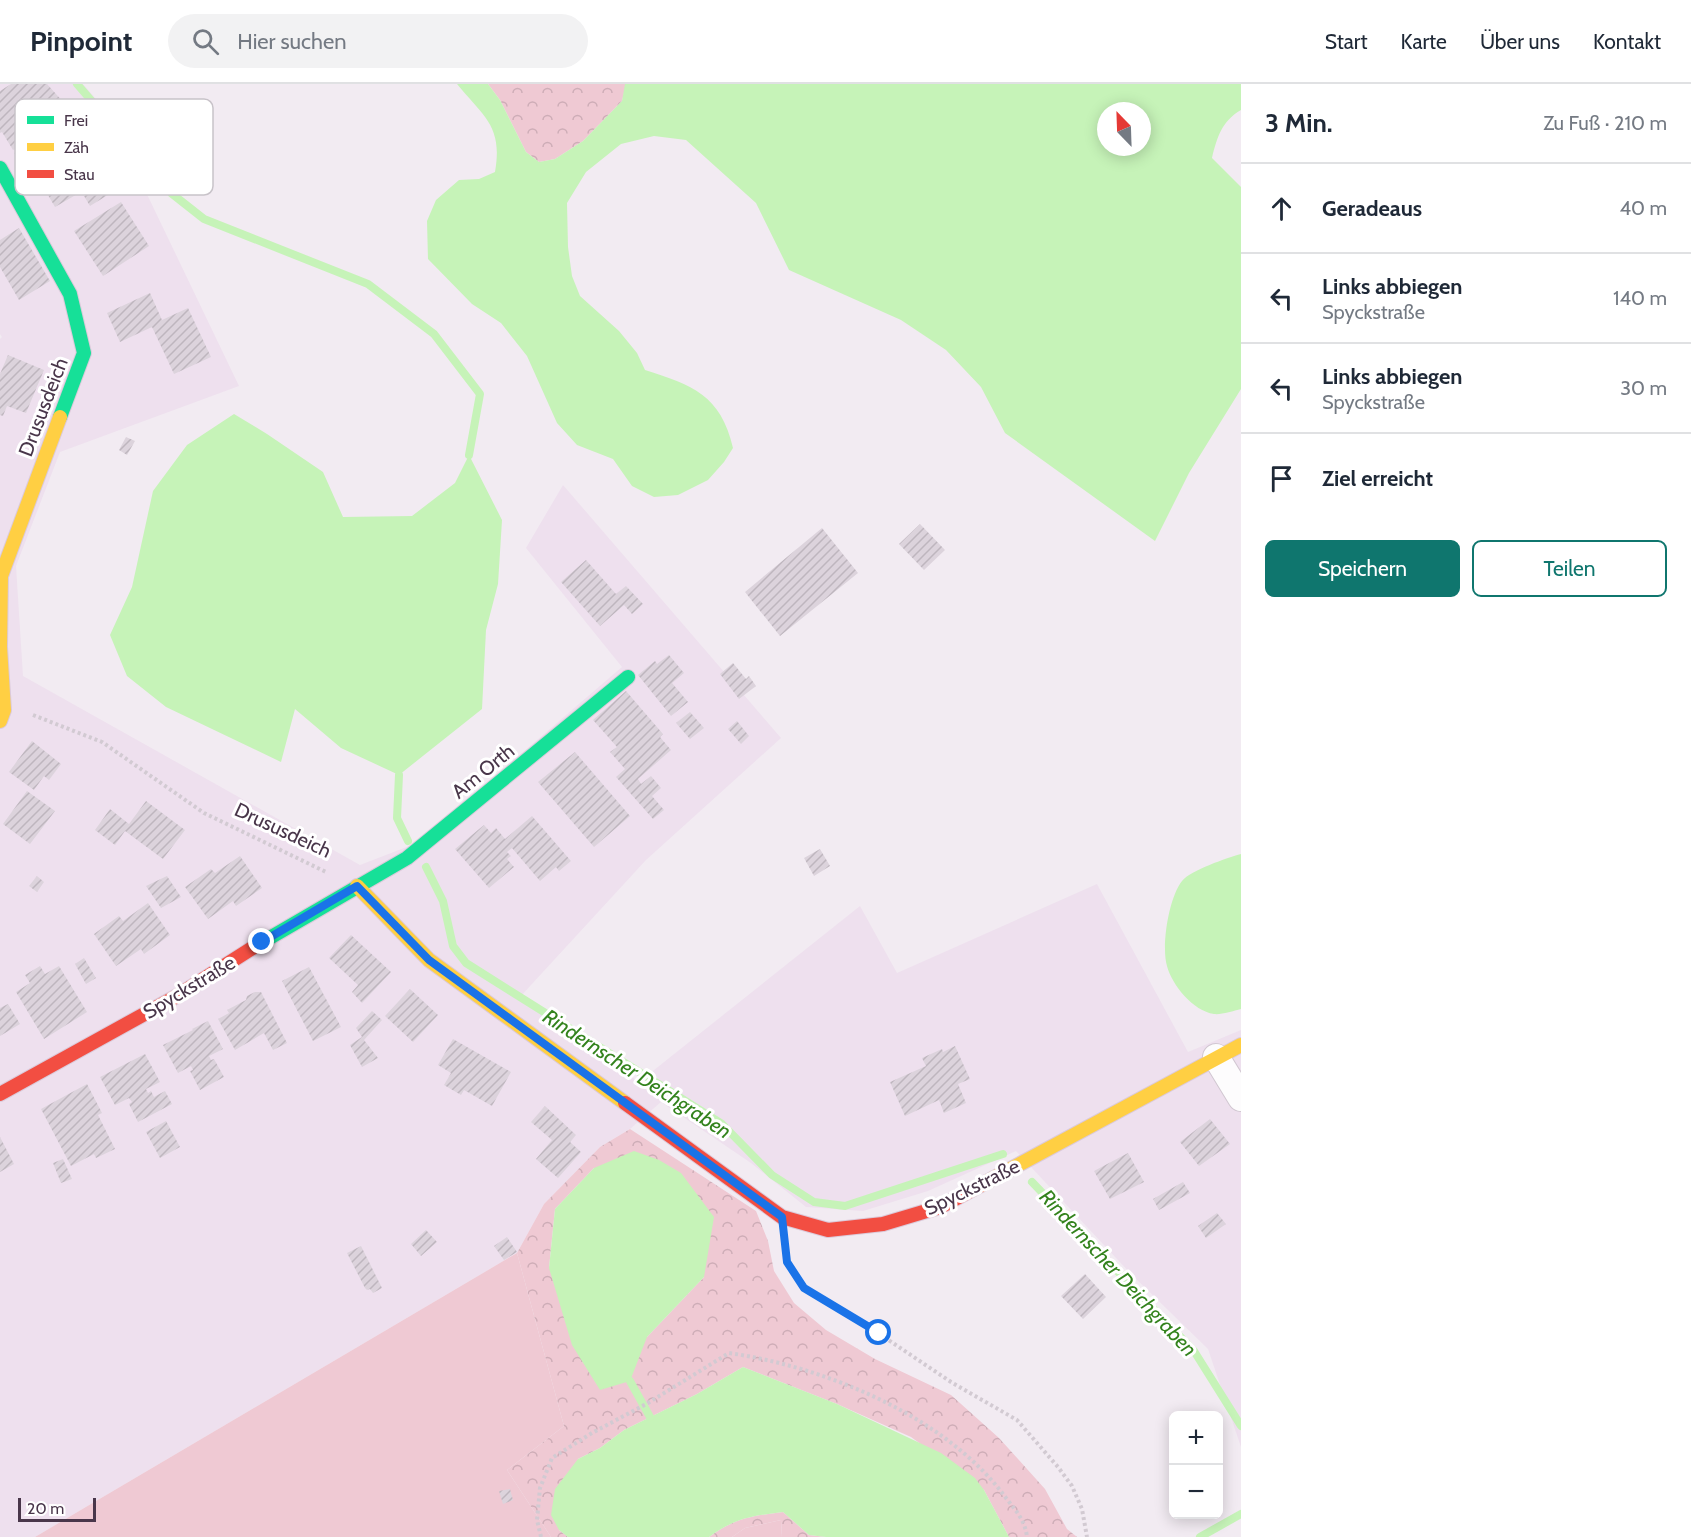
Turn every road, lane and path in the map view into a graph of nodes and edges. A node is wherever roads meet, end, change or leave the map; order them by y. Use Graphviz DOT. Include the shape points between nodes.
graph roads {
  1 [pos="0,168"];
  2 [pos="628,677"];
  3 [pos="2,715"];
  4 [pos="357,886"];
  5 [pos="1241,1045"];
  6 [pos="1216,1057"];
  7 [pos="0,1094"];
  8 [pos="1241,1098"];
  9 [pos="782,1217"];
  10 [pos="541,1537"];
  11 [pos="1027,1537"];
  12 [pos="1087,1537"];
  1 -- 3 [label="street, Drususdeich" via="70,294 84,353 1,576"];
  2 -- 4 [label="street, Am Orth" via="407,858"];
  3 -- 4 [label="path, Drususdeich" via="40,716 102,742 204,813"];
  4 -- 7 [label="street, Spyckstraße" via="177,996"];
  4 -- 9 [label="street, Spyckstraße" via="429,960"];
  5 -- 6 [label="street, Spyckstraße"];
  6 -- 8 [label="street"];
  6 -- 9 [label="street, Spyckstraße" via="939,1207 883,1224 828,1230"];
  9 -- 12 [label="path" via="787,1262 804,1288 1017,1420 1072,1486 1082,1509"];
  10 -- 11 [label="path" via="537,1520 540,1488 552,1458 729,1353 848,1386 945,1436 999,1488 1025,1524"];
}
